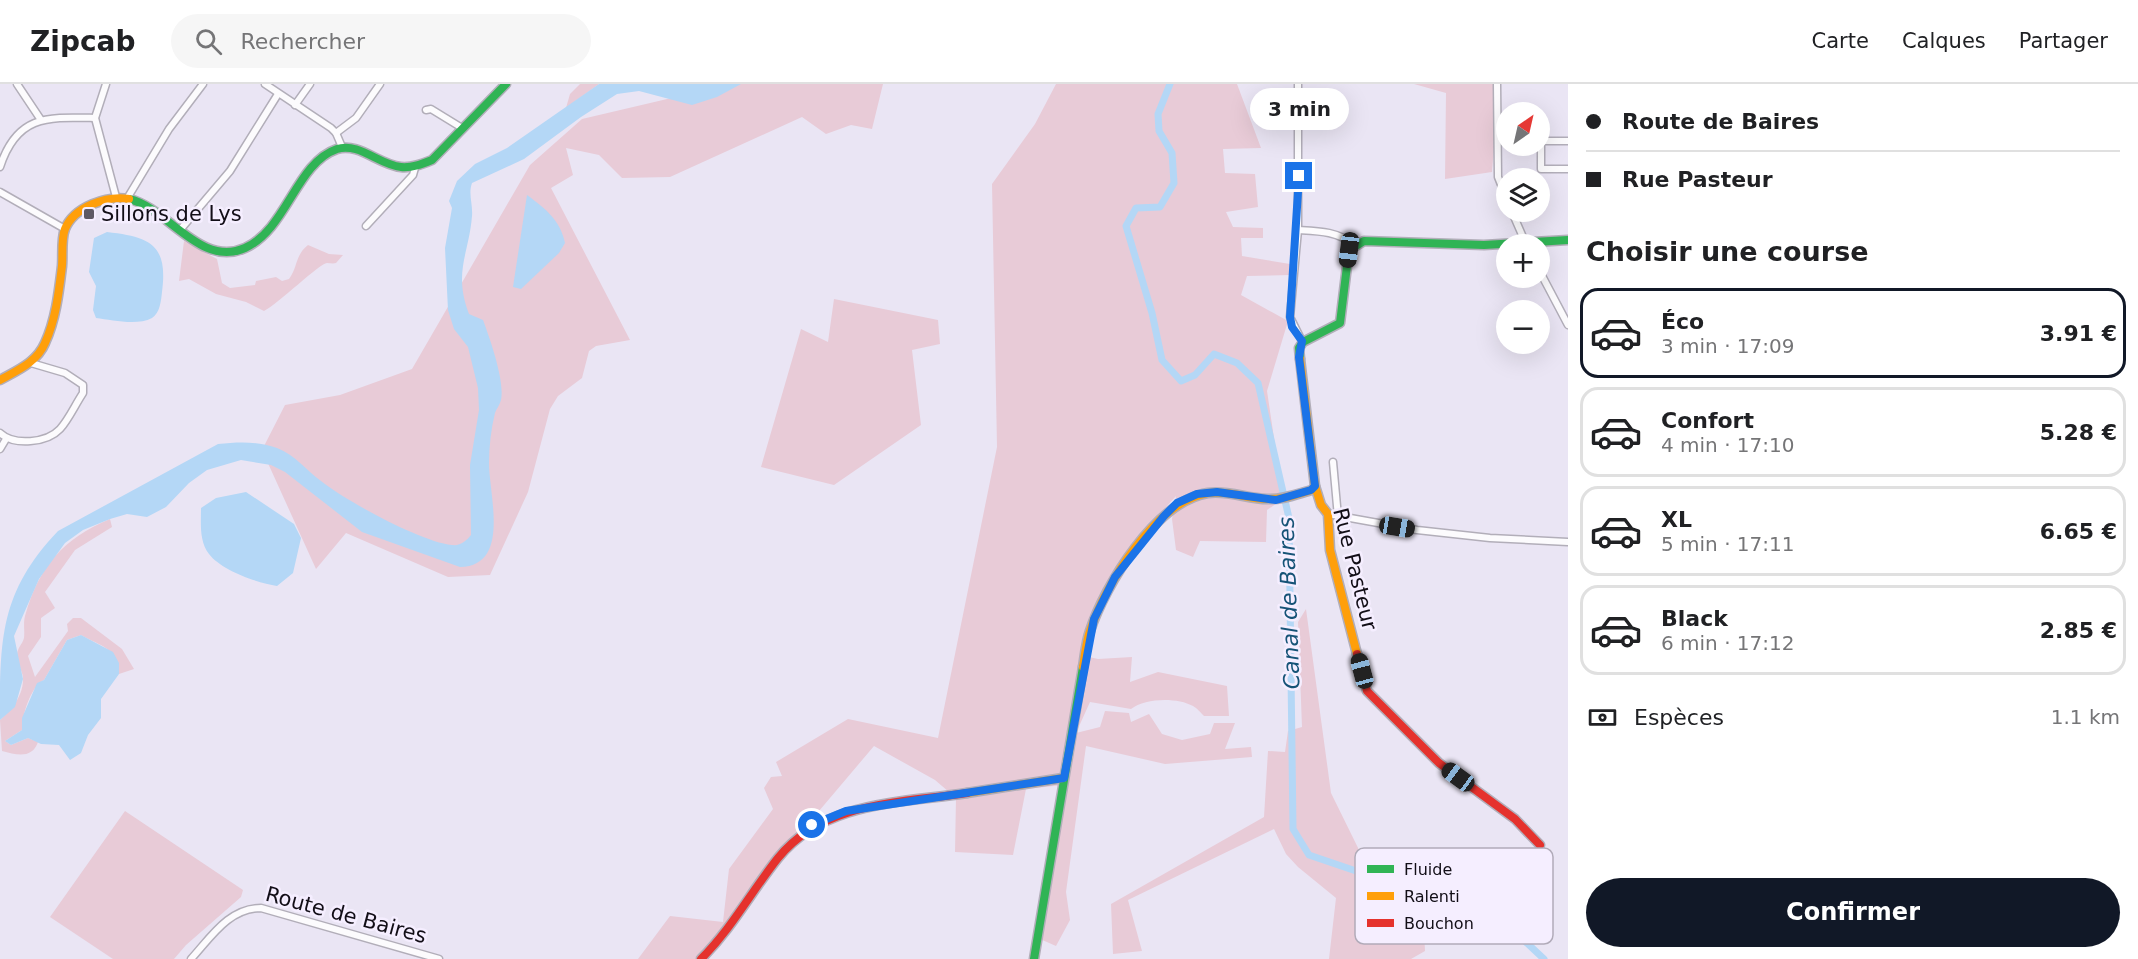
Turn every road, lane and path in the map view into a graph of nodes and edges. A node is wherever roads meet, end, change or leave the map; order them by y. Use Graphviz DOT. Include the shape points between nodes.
graph roads {
  1 [pos="17,84"];
  2 [pos="106,84"];
  3 [pos="203,84"];
  4 [pos="265,84"];
  5 [pos="310,84"];
  6 [pos="380,84"];
  7 [pos="506,84"];
  8 [pos="1298,84"];
  9 [pos="1497,84"];
  10 [pos="278,94"];
  11 [pos="1497,102"];
  12 [pos="295,105"];
  13 [pos="426,110"];
  14 [pos="96,118"];
  15 [pos="41,120"];
  16 [pos="462,128"];
  17 [pos="336,133"];
  18 [pos="1550,141"];
  19 [pos="1568,141"];
  20 [pos="342,147"];
  21 [pos="1541,156"];
  22 [pos="0,167"];
  23 [pos="415,168"];
  24 [pos="1568,169"];
  25 [pos="0,192"];
  26 [pos="116,197"];
  27 [pos="128,197"];
  28 [pos="366,226"];
  29 [pos="65,229"];
  30 [pos="180,230"];
  31 [pos="1298,230"];
  32 [pos="1568,240"];
  33 [pos="1550,242"];
  34 [pos="1354,245"];
  35 [pos="1496,245"];
  36 [pos="1548,288"];
  37 [pos="1568,326"];
  38 [pos="1302,341"];
  39 [pos="31,363"];
  40 [pos="0,380"];
  41 [pos="0,433"];
  42 [pos="6,440"];
  43 [pos="0,449"];
  44 [pos="1333,462"];
  45 [pos="1315,486"];
  46 [pos="1328,514"];
  47 [pos="1338,517"];
  48 [pos="1568,542"];
  49 [pos="1064,778"];
  50 [pos="1540,845"];
  51 [pos="192,959"];
  52 [pos="439,959"];
  53 [pos="701,959"];
  54 [pos="1034,959"];
  1 -- 15 [label="street"];
  2 -- 14 [label="street"];
  3 -- 27 [label="street" via="169,129"];
  4 -- 10 [label="street"];
  5 -- 12 [label="street"];
  6 -- 17 [label="street" via="356,118"];
  7 -- 16 [label="street"];
  8 -- 31 [label="street, Rue Pasteur"];
  9 -- 11 [label="street"];
  10 -- 12 [label="street"];
  10 -- 30 [label="street" via="230,171"];
  12 -- 17 [label="street"];
  13 -- 16 [label="street" via="431,109"];
  14 -- 15 [label="street" via="65,116"];
  14 -- 26 [label="street"];
  15 -- 22 [label="street" via="17,136"];
  16 -- 23 [label="street" via="432,160"];
  17 -- 20 [label="street"];
  18 -- 19 [label="street"];
  20 -- 23 [label="street" via="395,167"];
  20 -- 30 [label="street" via="324,156 268,231 249,247 234,251 211,249"];
  21 -- 24 [label="street" via="1541,170"];
  23 -- 28 [label="street"];
  25 -- 29 [label="street"];
  26 -- 27 [label="street"];
  26 -- 29 [label="street" via="88,207"];
  27 -- 30 [label="street"];
  29 -- 39 [label="street" via="56,310 45,344"];
  31 -- 34 [label="street" via="1324,231"];
  31 -- 38 [label="street, Rue Pasteur" via="1290,317"];
  32 -- 33 [label="street"];
  34 -- 35 [label="street" via="1364,241"];
  34 -- 38 [label="street" via="1349,250 1340,323"];
  36 -- 37 [label="street"];
  38 -- 45 [label="street, Rue Pasteur" via="1299,357"];
  39 -- 40 [label="street"];
  39 -- 42 [label="street" via="65,373 83,385 83,393 55,433 22,443"];
  41 -- 42 [label="street"];
  42 -- 43 [label="street"];
  44 -- 47 [label="street"];
  45 -- 46 [label="street, Rue Pasteur"];
  45 -- 49 [label="street" via="1276,500 1217,492 1197,494 1177,503 1143,541 1111,584 1094,619"];
  46 -- 47 [label="street"];
  46 -- 50 [label="street, Rue Pasteur" via="1330,550 1367,691 1439,763 1515,819"];
  47 -- 48 [label="street" via="1491,538"];
  49 -- 53 [label="street" via="846,811 822,819 801,832 781,852 732,927"];
  49 -- 54 [label="street"];
  51 -- 52 [label="street, Route de Baires" via="231,918 261,908"];
}
